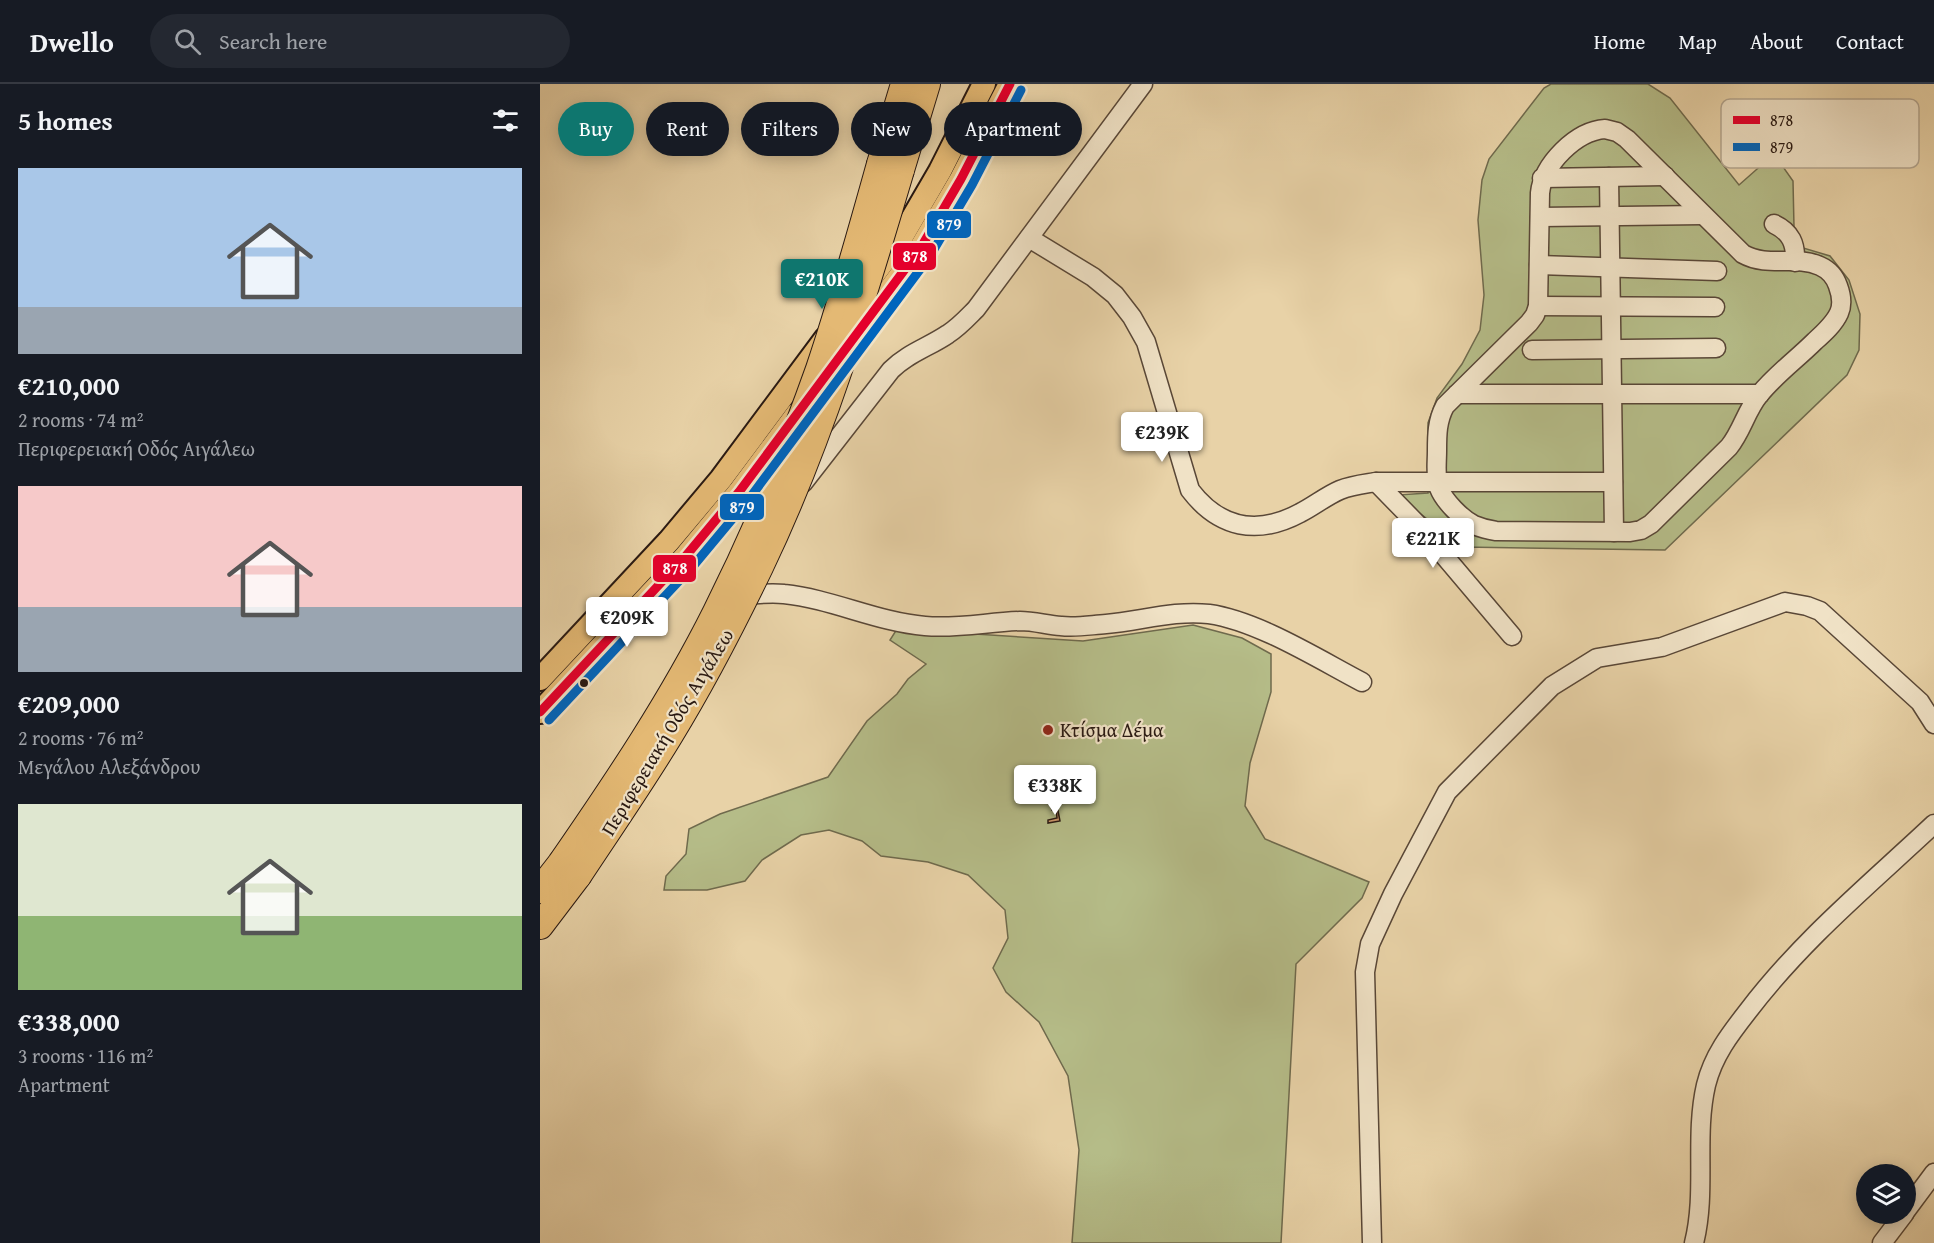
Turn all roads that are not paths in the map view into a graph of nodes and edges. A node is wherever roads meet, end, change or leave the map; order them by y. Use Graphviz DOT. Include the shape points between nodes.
graph roads {
  1 [pos="904,84"];
  2 [pos="927,84"];
  3 [pos="984,84"];
  4 [pos="1010,84"];
  5 [pos="1143,84"];
  6 [pos="891,167"];
  7 [pos="1665,176"];
  8 [pos="1609,177"];
  9 [pos="1542,178"];
  10 [pos="1703,215"];
  11 [pos="1609,216"];
  12 [pos="1540,217"];
  13 [pos="1774,224"];
  14 [pos="1029,238"];
  15 [pos="1795,262"];
  16 [pos="1539,265"];
  17 [pos="1610,267"];
  18 [pos="1717,271"];
  19 [pos="1538,306"];
  20 [pos="1610,307"];
  21 [pos="1715,307"];
  22 [pos="1716,348"];
  23 [pos="1611,349"];
  24 [pos="1532,350"];
  25 [pos="1457,394"];
  26 [pos="1611,394"];
  27 [pos="1760,394"];
  28 [pos="1376,482"];
  29 [pos="1438,482"];
  30 [pos="1613,482"];
  31 [pos="1614,532"];
  32 [pos="1512,636"];
  33 [pos="540,679"];
  34 [pos="1362,682"];
  35 [pos="540,712"];
  36 [pos="1934,724"];
  37 [pos="1934,825"];
  38 [pos="569,870"];
  39 [pos="540,890"];
  40 [pos="540,926"];
  41 [pos="1934,1173"];
  42 [pos="1916,1198"];
  43 [pos="1897,1224"];
  44 [pos="1372,1243"];
  45 [pos="1694,1243"];
  46 [pos="1882,1243"];
  1 -- 6 [label="highway, Περιφερειακή Οδός Αιγάλεω"];
  2 -- 6 [label="highway, Περιφερειακή Οδός Αιγάλεω"];
  3 -- 33 [label="main road" via="940,171 894,247 721,479 669,541"];
  4 -- 35 [label="main road" via="920,249 753,474 685,557"];
  5 -- 14 [label="street"];
  6 -- 38 [label="highway, Περιφερειακή Οδός Αιγάλεω, bridge" via="790,444 716,613"];
  7 -- 8 [label="street"];
  7 -- 9 [label="street" via="1627,139 1605,129 1577,139"];
  7 -- 10 [label="street"];
  8 -- 9 [label="street"];
  8 -- 11 [label="street"];
  9 -- 12 [label="street"];
  10 -- 11 [label="street"];
  10 -- 15 [label="street" via="1750,258"];
  11 -- 12 [label="street"];
  11 -- 17 [label="street"];
  12 -- 16 [label="street"];
  13 -- 15 [label="street" via="1793,241"];
  14 -- 28 [label="street" via="1093,277 1115,295 1132,317 1146,342 1190,490 1215,514 1235,524 1267,525 1300,514 1339,490"];
  14 -- 34 [label="street" via="961,325 907,356 891,370 716,596 782,593 925,626 1020,621 1083,626 1181,612 1210,614 1264,631"];
  15 -- 27 [label="street" via="1820,266 1830,272 1839,290 1840,310 1828,328"];
  16 -- 17 [label="street"];
  16 -- 19 [label="street"];
  17 -- 18 [label="street"];
  17 -- 20 [label="street"];
  19 -- 20 [label="street"];
  19 -- 25 [label="street" via="1529,323"];
  20 -- 21 [label="street"];
  20 -- 23 [label="street"];
  22 -- 23 [label="street"];
  23 -- 24 [label="street"];
  23 -- 26 [label="street"];
  25 -- 26 [label="street"];
  25 -- 29 [label="street" via="1445,406 1437,426"];
  26 -- 27 [label="street"];
  26 -- 30 [label="street"];
  27 -- 31 [label="street" via="1736,439 1651,524 1641,530"];
  28 -- 29 [label="street"];
  28 -- 32 [label="street" via="1419,526"];
  29 -- 30 [label="street"];
  29 -- 31 [label="street" via="1445,499 1472,524 1484,529"];
  30 -- 31 [label="street"];
  36 -- 44 [label="street" via="1920,702 1820,611 1785,602 1662,647 1597,658 1552,686 1447,792 1370,944 1365,972"];
  37 -- 45 [label="street" via="1792,958 1768,984 1716,1056 1702,1106 1701,1197"];
  38 -- 39 [label="highway, Περιφερειακή Οδός Αιγάλεω"];
  38 -- 40 [label="highway, Περιφερειακή Οδός Αιγάλεω"];
  41 -- 42 [label="street"];
  43 -- 46 [label="street"];
}
